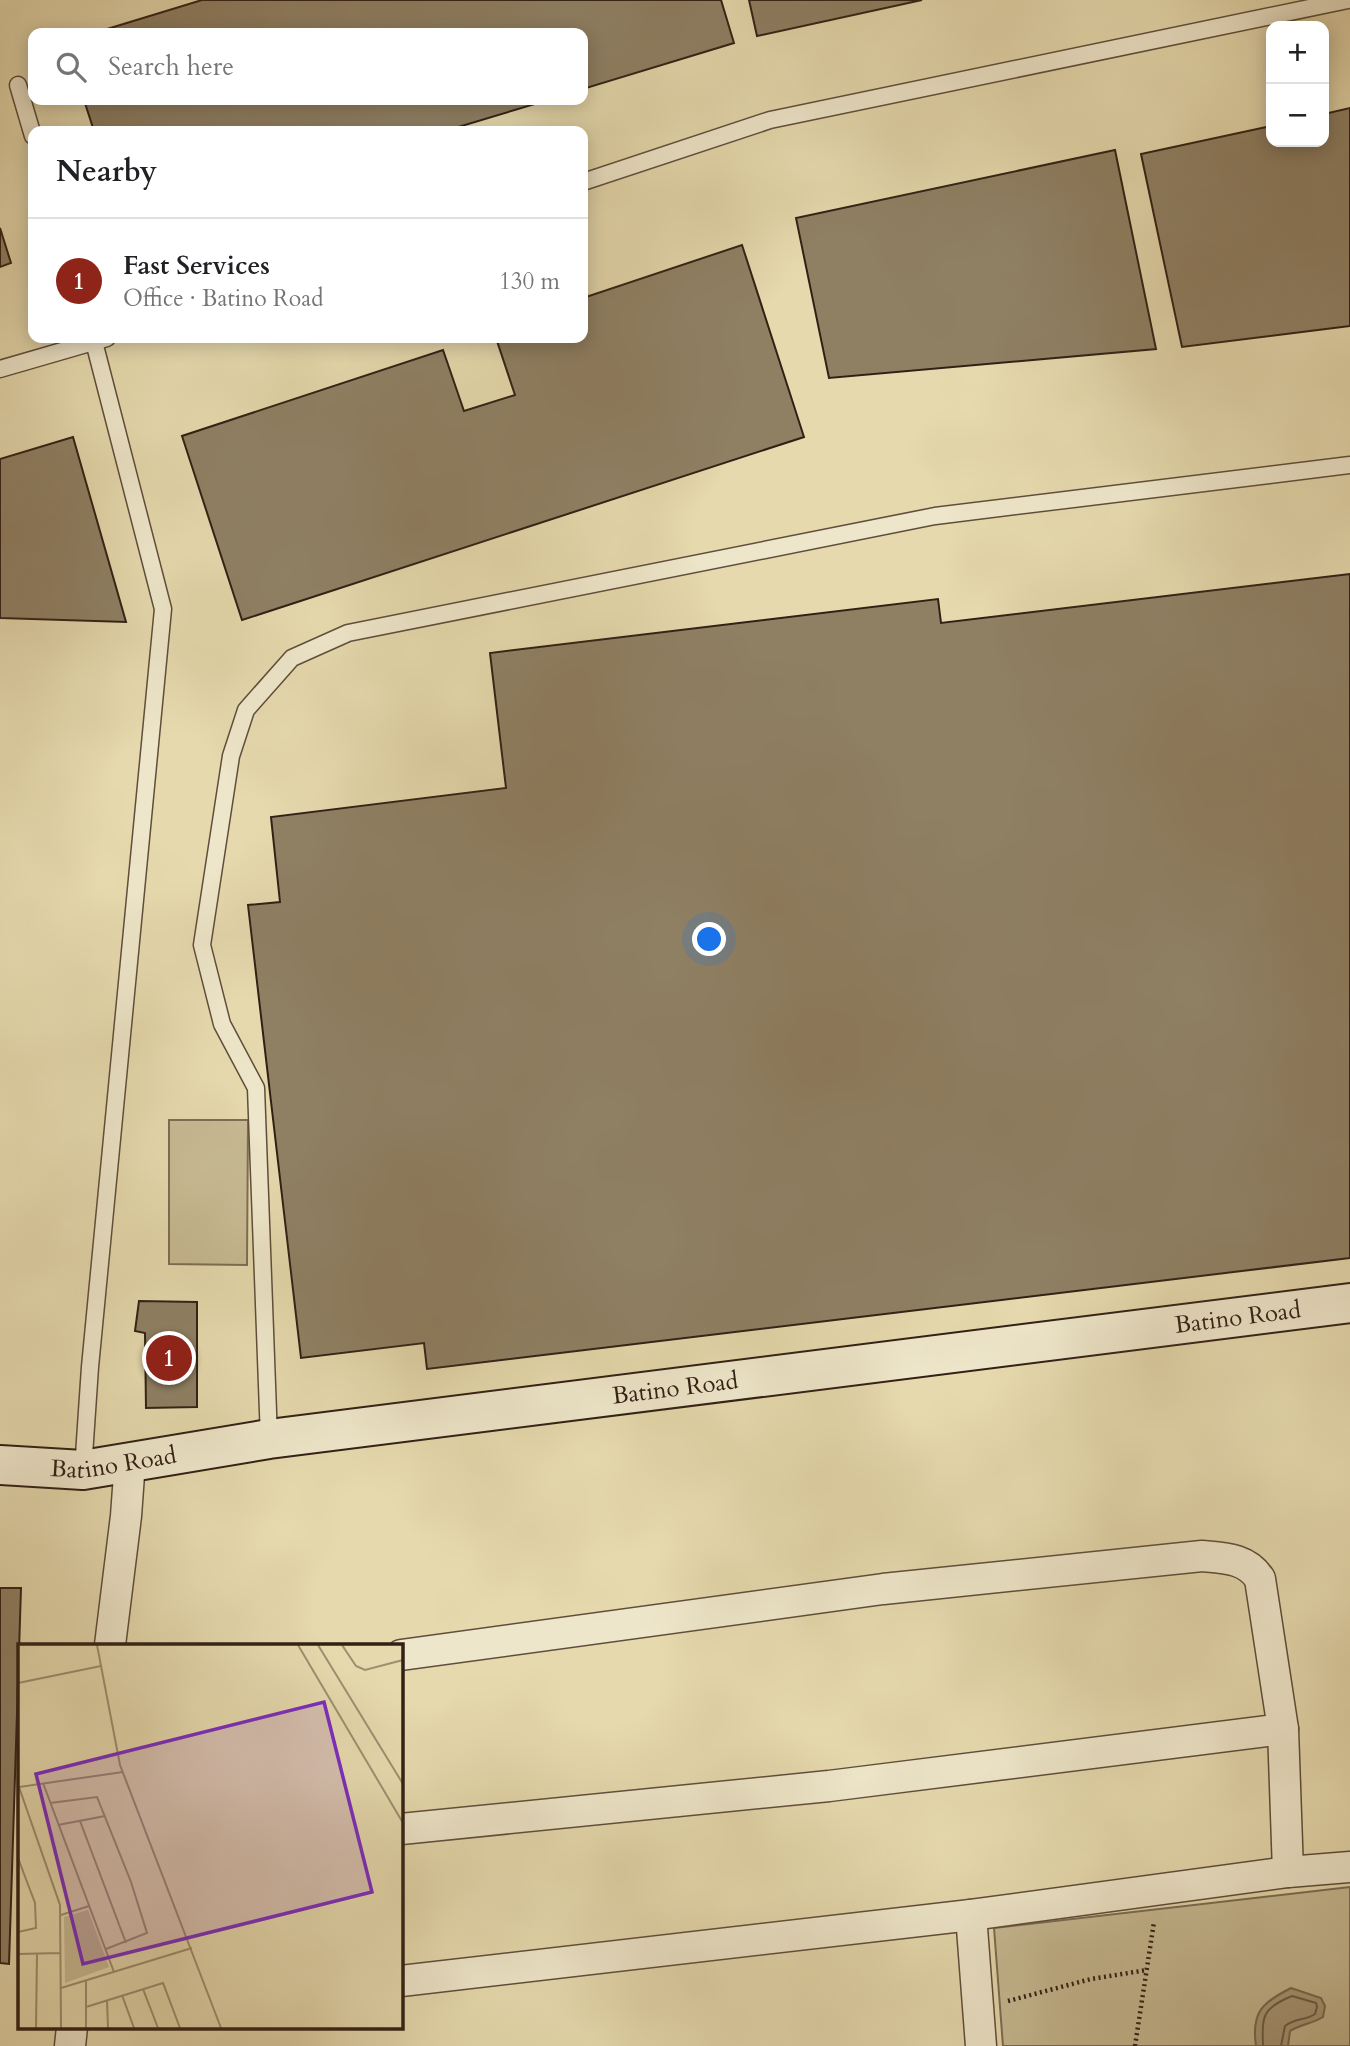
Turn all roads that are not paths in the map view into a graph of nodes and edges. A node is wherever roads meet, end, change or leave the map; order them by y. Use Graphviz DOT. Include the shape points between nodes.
graph roads {
  1 [pos="1348,0"];
  2 [pos="18,85"];
  3 [pos="30,126"];
  4 [pos="588,179"];
  5 [pos="85,343"];
  6 [pos="99,343"];
  7 [pos="0,369"];
  8 [pos="1350,465"];
  9 [pos="1350,1303"];
  10 [pos="269,1439"];
  11 [pos="130,1461"];
  12 [pos="0,1465"];
  13 [pos="83,1470"];
  14 [pos="110,1644"];
  15 [pos="402,1655"];
  16 [pos="1283,1729"];
  17 [pos="402,1829"];
  18 [pos="1350,1867"];
  19 [pos="1288,1872"];
  20 [pos="971,1915"];
  21 [pos="402,1981"];
  22 [pos="72,2028"];
  23 [pos="70,2046"];
  24 [pos="981,2046"];
  1 -- 4 [label="lane" via="770,120"];
  2 -- 3 [label="lane"];
  5 -- 7 [label="lane"];
  6 -- 13 [label="lane" via="163,609"];
  8 -- 10 [label="lane" via="935,516 348,633 292,658 246,710 231,756 202,945 222,1024 256,1088"];
  9 -- 10 [label="main road, Batino Road"];
  10 -- 11 [label="main road, Batino Road"];
  11 -- 13 [label="main road, Batino Road"];
  11 -- 14 [label="street"];
  12 -- 13 [label="main road, Batino Road"];
  15 -- 16 [label="street" via="883,1589 1202,1556 1227,1558 1238,1560 1260,1579"];
  16 -- 17 [label="street" via="828,1786"];
  16 -- 19 [label="street"];
  18 -- 19 [label="street"];
  19 -- 20 [label="street"];
  20 -- 21 [label="street"];
  20 -- 24 [label="street"];
  22 -- 23 [label="street"];
}
